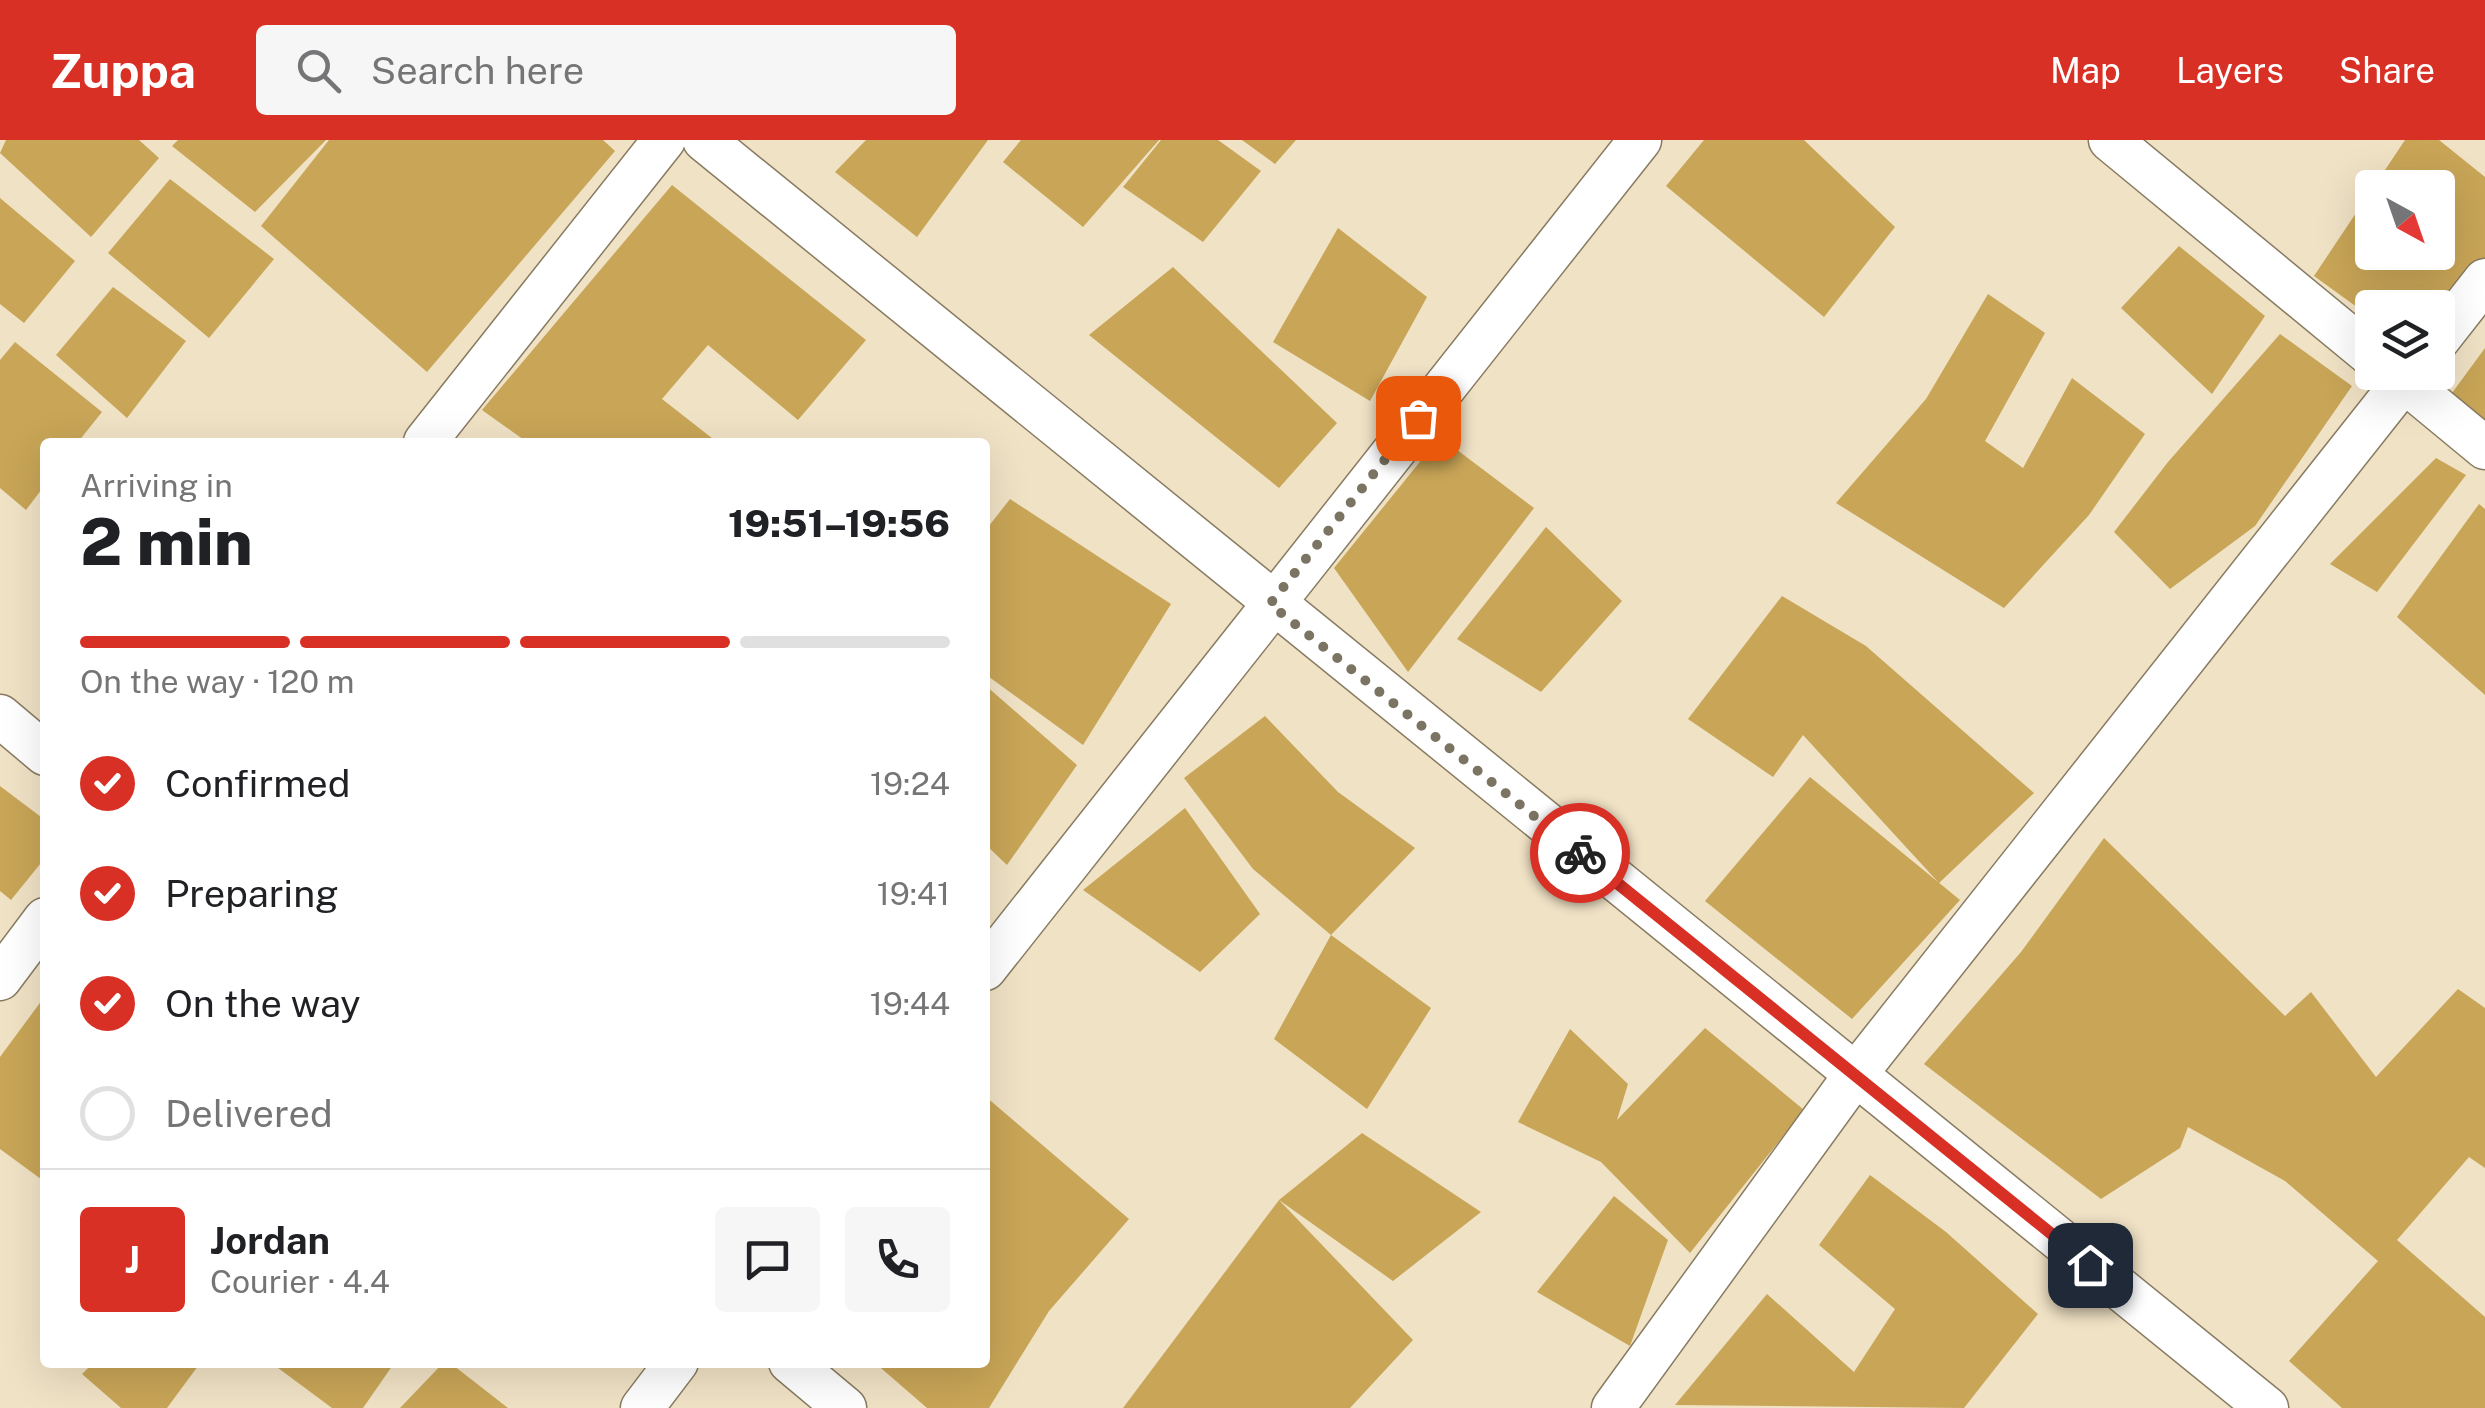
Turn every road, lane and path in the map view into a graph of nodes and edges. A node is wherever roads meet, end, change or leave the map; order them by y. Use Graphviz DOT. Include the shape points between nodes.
graph roads {
  1 [pos="664,140"];
  2 [pos="704,140"];
  3 [pos="1640,140"];
  4 [pos="2110,140"];
  5 [pos="2485,280"];
  6 [pos="2455,318"];
  7 [pos="2355,339"];
  8 [pos="2380,390"];
  9 [pos="2417,390"];
  10 [pos="427,438"];
  11 [pos="2485,448"];
  12 [pos="1270,604"];
  13 [pos="0,716"];
  14 [pos="40,750"];
  15 [pos="40,926"];
  16 [pos="990,963"];
  17 [pos="0,979"];
  18 [pos="1854,1075"];
  19 [pos="672,1368"];
  20 [pos="797,1368"];
  21 [pos="642,1408"];
  22 [pos="845,1408"];
  23 [pos="1612,1408"];
  24 [pos="2267,1408"];
  1 -- 10 [label="street"];
  2 -- 12 [label="street"];
  3 -- 12 [label="street"];
  4 -- 7 [label="street"];
  5 -- 6 [label="street"];
  8 -- 18 [label="street"];
  9 -- 11 [label="street"];
  12 -- 16 [label="street"];
  12 -- 18 [label="street"];
  13 -- 14 [label="street"];
  15 -- 17 [label="street"];
  18 -- 23 [label="street"];
  18 -- 24 [label="street"];
  19 -- 21 [label="street"];
  20 -- 22 [label="street"];
}
